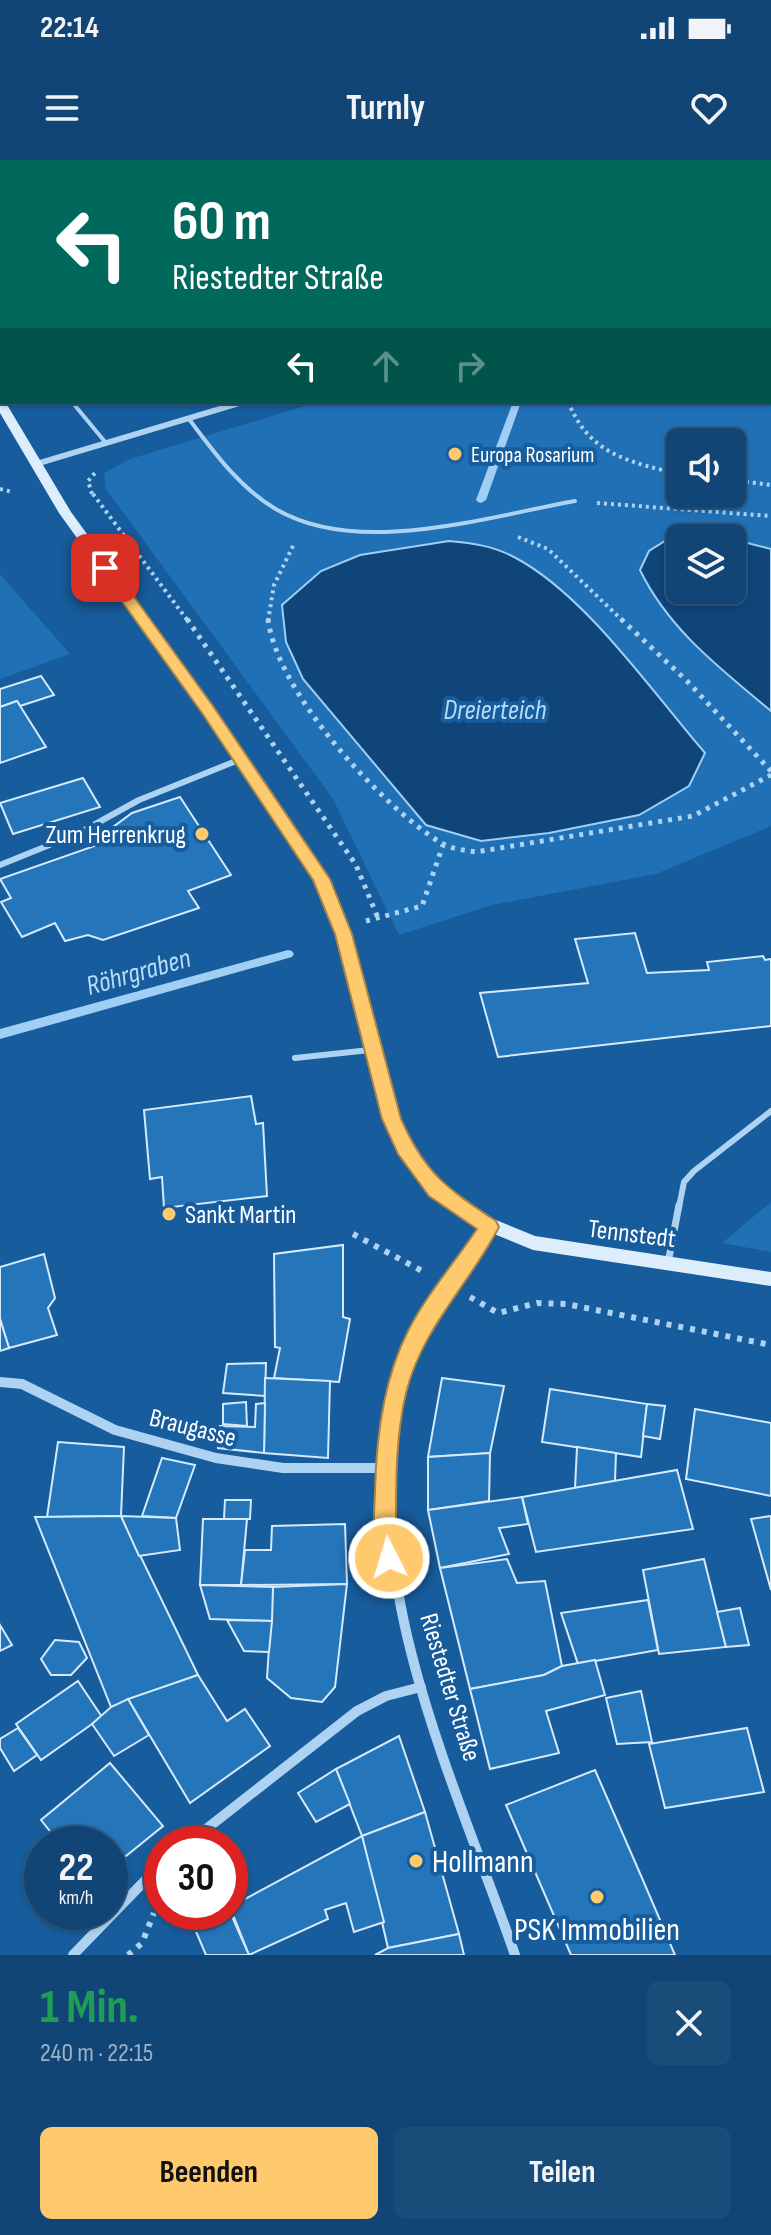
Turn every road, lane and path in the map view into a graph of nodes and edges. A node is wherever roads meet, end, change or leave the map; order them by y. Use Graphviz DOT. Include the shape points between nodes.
graph roads {
  1 [pos="1,404"];
  2 [pos="74,404"];
  3 [pos="237,404"];
  4 [pos="572,404"];
  5 [pos="189,419"];
  6 [pos="106,443"];
  7 [pos="36,464"];
  8 [pos="666,471"];
  9 [pos="746,482"];
  10 [pos="771,485"];
  11 [pos="0,489"];
  12 [pos="13,492"];
  13 [pos="93,494"];
  14 [pos="575,501"];
  15 [pos="771,516"];
  16 [pos="306,523"];
  17 [pos="512,534"];
  18 [pos="241,759"];
  19 [pos="771,773"];
  20 [pos="443,845"];
  21 [pos="0,865"];
  22 [pos="374,1050"];
  23 [pos="295,1058"];
  24 [pos="771,1111"];
  25 [pos="489,1227"];
  26 [pos="353,1234"];
  27 [pos="668,1263"];
  28 [pos="771,1279"];
  29 [pos="449,1286"];
  30 [pos="771,1345"];
  31 [pos="0,1382"];
  32 [pos="386,1468"];
  33 [pos="421,1687"];
  34 [pos="210,1826"];
  35 [pos="144,1882"];
  36 [pos="142,1943"];
  37 [pos="73,1955"];
  38 [pos="138,1955"];
  39 [pos="515,1955"];
  1 -- 7 [label="main road"];
  2 -- 6 [label="lane"];
  3 -- 5 [label="street"];
  4 -- 8 [label="path" via="575,422 611,457"];
  5 -- 6 [label="street"];
  5 -- 16 [label="lane" via="239,480"];
  6 -- 7 [label="street"];
  7 -- 18 [label="main road" via="78,532"];
  9 -- 10 [label="path"];
  11 -- 12 [label="path"];
  13 -- 20 [label="path" via="179,607 356,865 378,918 422,906"];
  14 -- 15 [label="path"];
  14 -- 16 [label="lane" via="428,526 364,530"];
  16 -- 20 [label="path" via="267,600 269,631 296,688 372,787"];
  17 -- 19 [label="path" via="548,549 687,681"];
  18 -- 21 [label="lane"];
  18 -- 22 [label="main road" via="321,879 343,934"];
  19 -- 20 [label="path" via="693,816 476,852"];
  22 -- 23 [label="lane"];
  22 -- 25 [label="main road" via="391,1119 416,1168 435,1190"];
  24 -- 27 [label="lane" via="684,1182"];
  25 -- 27 [label="main road, Tennstedt" via="559,1250"];
  25 -- 29 [label="street, Riestedter Straße"];
  26 -- 29 [label="path"];
  27 -- 28 [label="main road, Tennstedt"];
  29 -- 30 [label="path" via="498,1313 537,1303 566,1304"];
  29 -- 32 [label="street, Riestedter Straße" via="417,1333 403,1366"];
  31 -- 32 [label="street, Braugasse" via="22,1384 115,1430 216,1458 283,1468"];
  32 -- 33 [label="street, Riestedter Straße" via="385,1535"];
  33 -- 34 [label="street" via="357,1711"];
  33 -- 39 [label="street, Riestedter Straße"];
  35 -- 37 [label="street"];
  36 -- 38 [label="path"];
}
